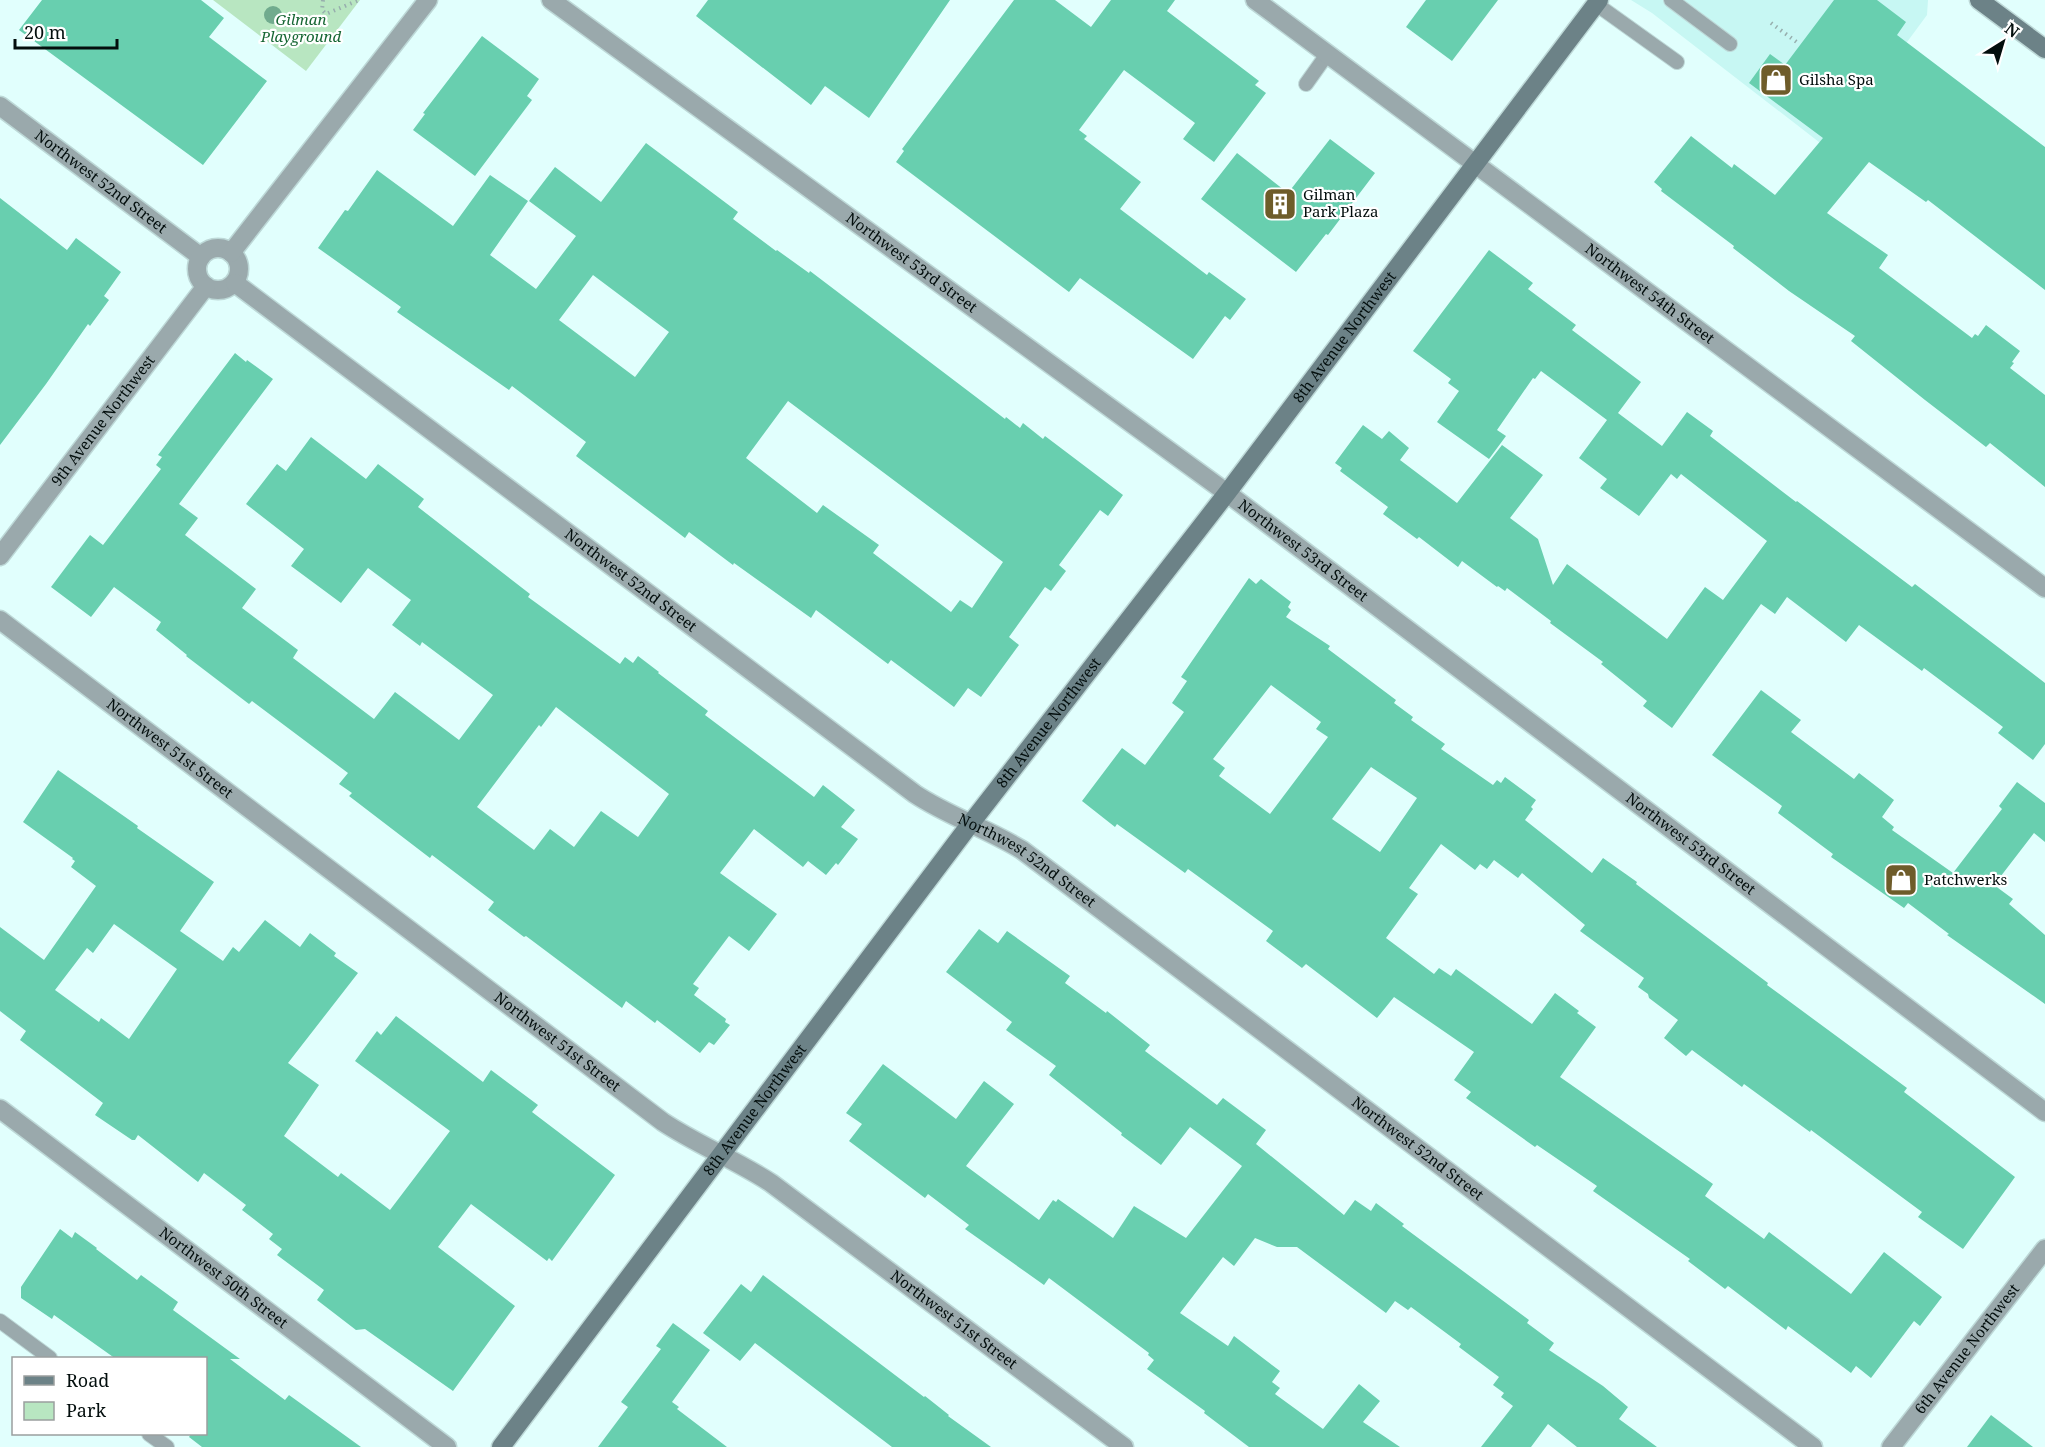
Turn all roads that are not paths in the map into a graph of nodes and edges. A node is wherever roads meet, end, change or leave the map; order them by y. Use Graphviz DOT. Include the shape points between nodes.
graph roads {
  1 [pos="428,0"];
  2 [pos="550,0"];
  3 [pos="1255,0"];
  4 [pos="1671,0"];
  5 [pos="1979,0"];
  6 [pos="1597,2"];
  7 [pos="1730,44"];
  8 [pos="2045,49"];
  9 [pos="1328,54"];
  10 [pos="1677,62"];
  11 [pos="1306,84"];
  12 [pos="0,106"];
  13 [pos="1476,164"];
  14 [pos="231,253"];
  15 [pos="201,257"];
  16 [pos="235,283"];
  17 [pos="206,286"];
  18 [pos="1227,493"];
  19 [pos="0,556"];
  20 [pos="2045,588"];
  21 [pos="0,620"];
  22 [pos="971,823"];
  23 [pos="0,1109"];
  24 [pos="2045,1112"];
  25 [pos="722,1154"];
  26 [pos="2045,1249"];
  27 [pos="0,1321"];
  28 [pos="47,1357"];
  29 [pos="150,1435"];
  30 [pos="167,1447"];
  31 [pos="447,1447"];
  32 [pos="501,1447"];
  33 [pos="1124,1447"];
  34 [pos="1813,1447"];
  35 [pos="1891,1447"];
  1 -- 14 [label="street"];
  2 -- 18 [label="street, Northwest 53rd Street"];
  3 -- 9 [label="street, Northwest 54th Street"];
  4 -- 7 [label="lane"];
  5 -- 8 [label="main road"];
  6 -- 10 [label="lane"];
  6 -- 13 [label="main road, 8th Avenue Northwest"];
  9 -- 11 [label="lane"];
  9 -- 13 [label="street, Northwest 54th Street"];
  12 -- 15 [label="street, Northwest 52nd Street"];
  13 -- 18 [label="main road, 8th Avenue Northwest"];
  13 -- 20 [label="street, Northwest 54th Street"];
  14 -- 15 [label="street" via="217,248"];
  14 -- 16 [label="street" via="239,270"];
  15 -- 17 [label="street" via="197,272"];
  16 -- 17 [label="street" via="222,290"];
  16 -- 22 [label="street, Northwest 52nd Street" via="915,794"];
  17 -- 19 [label="street, 9th Avenue Northwest"];
  18 -- 22 [label="main road, 8th Avenue Northwest"];
  18 -- 24 [label="street, Northwest 53rd Street"];
  21 -- 25 [label="street, Northwest 51st Street" via="663,1122"];
  22 -- 25 [label="main road, 8th Avenue Northwest"];
  22 -- 34 [label="street, Northwest 52nd Street" via="1022,850"];
  23 -- 31 [label="street, Northwest 50th Street"];
  25 -- 32 [label="main road, 8th Avenue Northwest"];
  25 -- 33 [label="street, Northwest 51st Street" via="771,1183"];
  26 -- 35 [label="street, 6th Avenue Northwest"];
  27 -- 28 [label="lane"];
  29 -- 30 [label="lane"];
}
